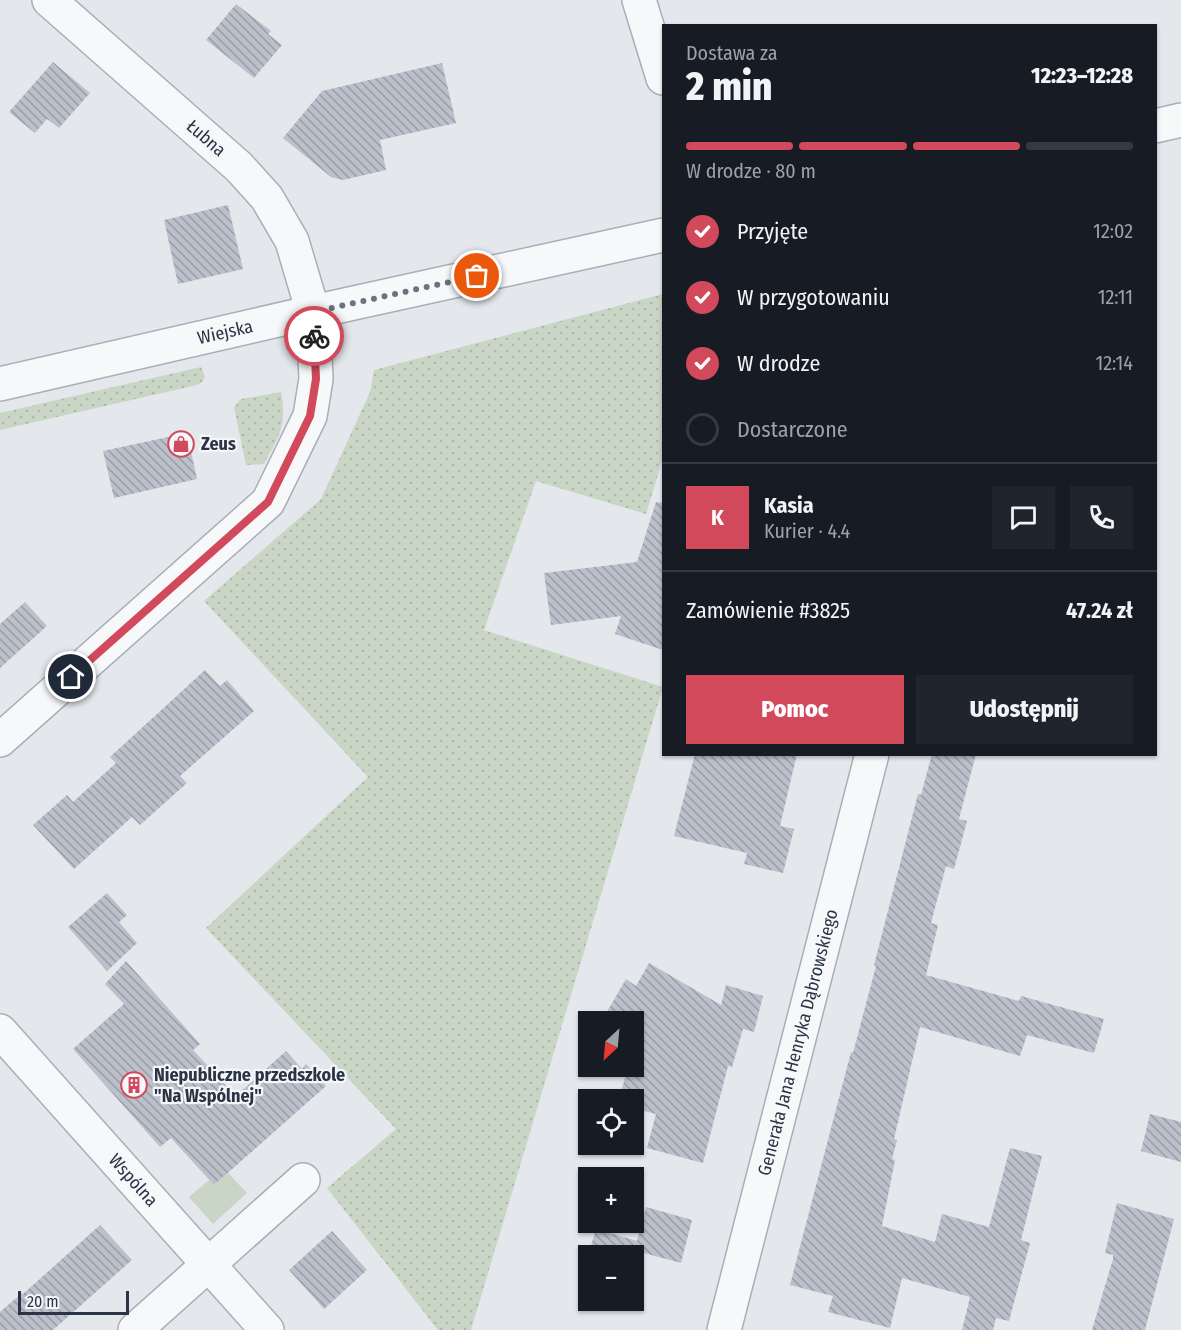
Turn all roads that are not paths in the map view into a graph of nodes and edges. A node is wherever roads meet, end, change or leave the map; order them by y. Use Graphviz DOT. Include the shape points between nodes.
graph roads {
  1 [pos="49,0"];
  2 [pos="639,0"];
  3 [pos="662,75"];
  4 [pos="1181,120"];
  5 [pos="1157,126"];
  6 [pos="662,235"];
  7 [pos="313,312"];
  8 [pos="0,384"];
  9 [pos="0,740"];
  10 [pos="871,756"];
  11 [pos="0,1031"];
  12 [pos="303,1180"];
  13 [pos="208,1263"];
  14 [pos="135,1330"];
  15 [pos="267,1330"];
  16 [pos="724,1330"];
  1 -- 7 [label="street, Łubna" via="239,167 267,198 292,241"];
  2 -- 3 [label="street"];
  4 -- 5 [label="street"];
  6 -- 7 [label="street, Wiejska"];
  7 -- 8 [label="street, Wiejska"];
  7 -- 9 [label="street, Łubna" via="316,379 310,416 268,502"];
  10 -- 16 [label="street, Generała Jana Henryka Dąbrowskiego"];
  11 -- 13 [label="street, Wspólna"];
  12 -- 13 [label="street"];
  13 -- 14 [label="street"];
  13 -- 15 [label="street, Wspólna"];
}
